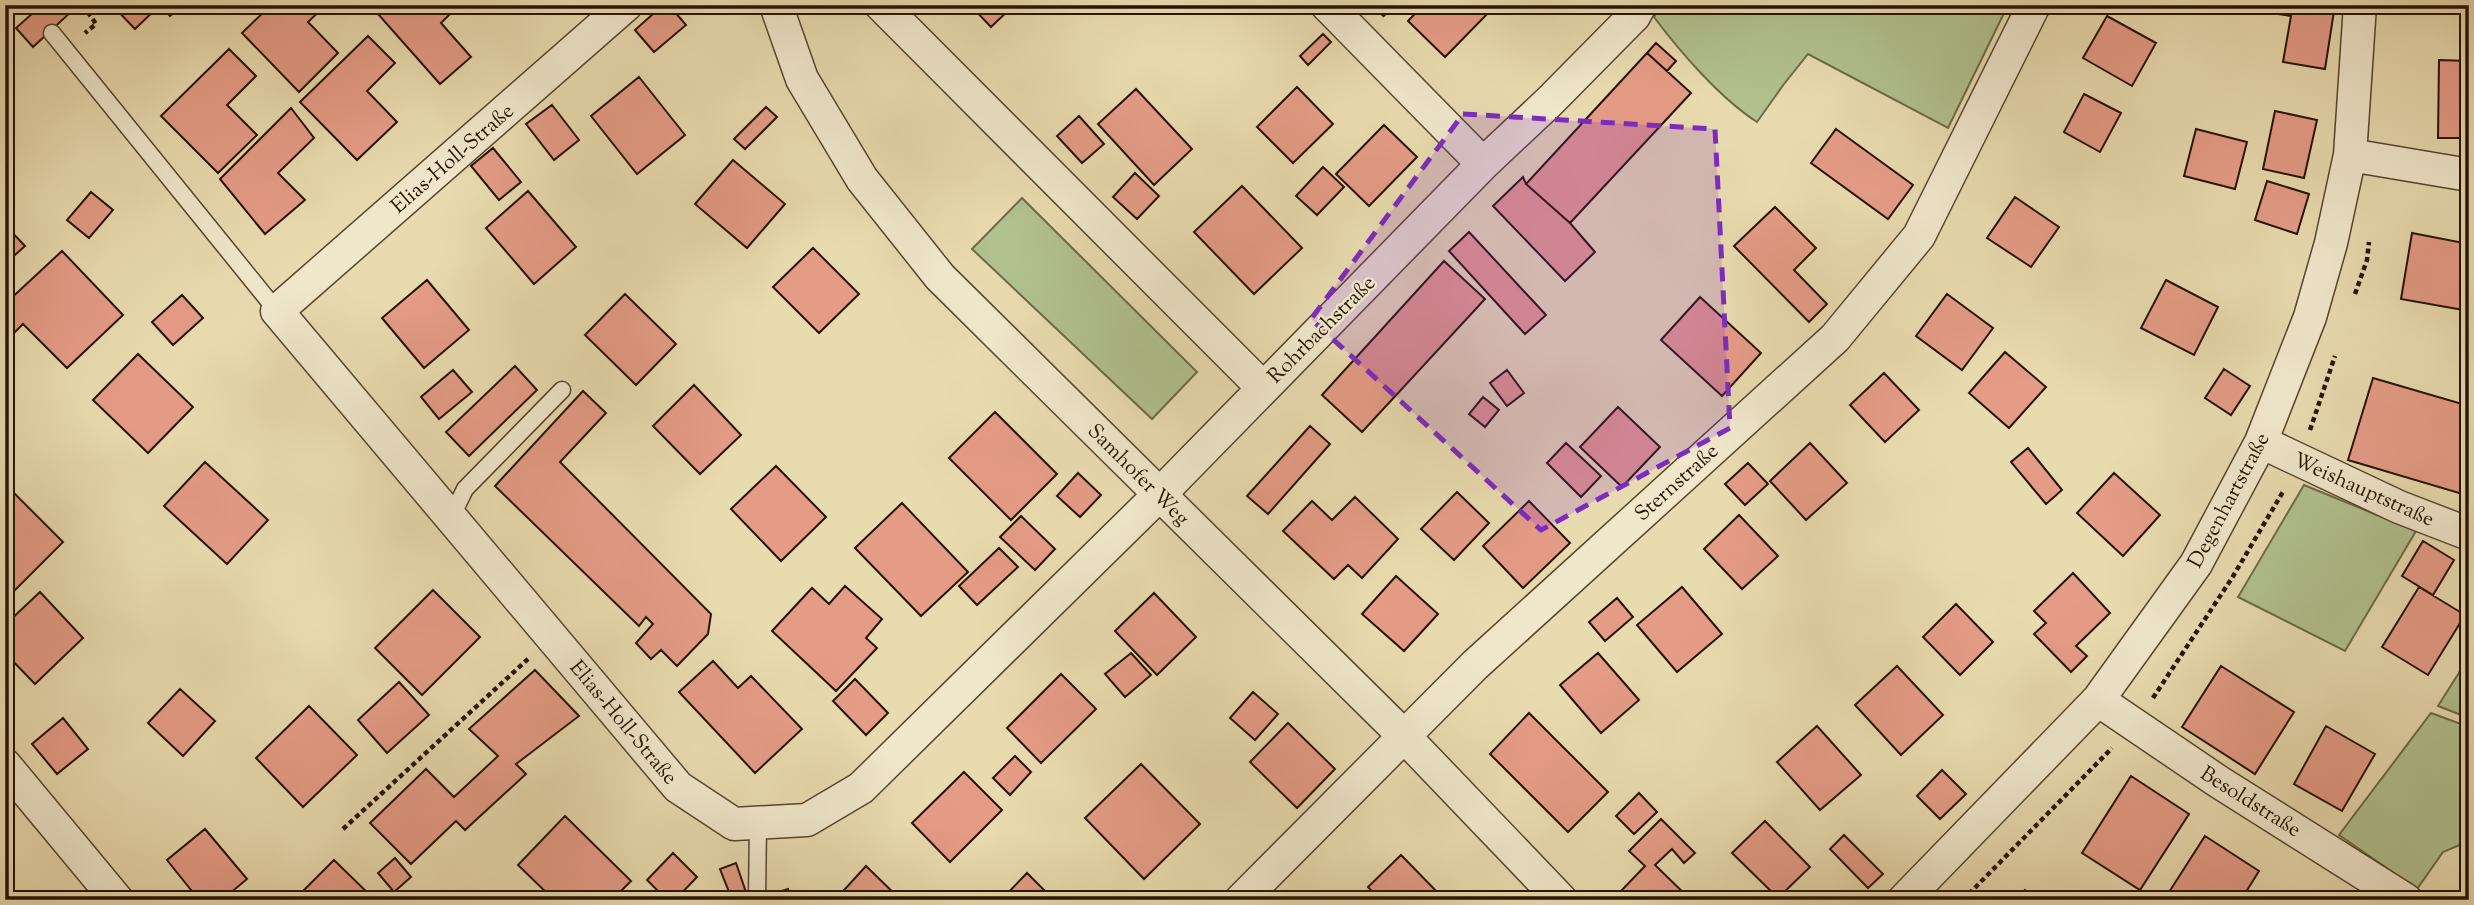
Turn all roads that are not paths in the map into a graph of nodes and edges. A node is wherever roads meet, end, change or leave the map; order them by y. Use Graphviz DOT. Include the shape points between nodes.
graph roads {
  1 [pos="626,5"];
  2 [pos="776,5"];
  3 [pos="881,5"];
  4 [pos="1327,5"];
  5 [pos="1640,5"];
  6 [pos="2034,5"];
  7 [pos="2360,5"];
  8 [pos="52,33"];
  9 [pos="2350,155"];
  10 [pos="1483,164"];
  11 [pos="2469,175"];
  12 [pos="277,311"];
  13 [pos="1263,388"];
  14 [pos="562,390"];
  15 [pos="2261,442"];
  16 [pos="1160,494"];
  17 [pos="451,518"];
  18 [pos="2469,534"];
  19 [pos="2098,700"];
  20 [pos="1405,736"];
  21 [pos="5,765"];
  22 [pos="758,823"];
  23 [pos="117,900"];
  24 [pos="757,900"];
  25 [pos="1241,900"];
  26 [pos="1561,900"];
  27 [pos="1904,900"];
  28 [pos="2406,900"];
  1 -- 12 [label="street, Elias-Holl-Straße"];
  2 -- 16 [label="street, Samhofer Weg" via="802,79 862,179 940,277"];
  3 -- 13 [label="street"];
  4 -- 10 [label="street"];
  5 -- 10 [label="street, Rohrbachstraße"];
  6 -- 20 [label="street, Sternstraße" via="1919,236 1835,338 1475,665"];
  7 -- 9 [label="street, Degenhartstraße"];
  8 -- 12 [label="lane, Elias-Holl-Straße"];
  9 -- 11 [label="street"];
  9 -- 15 [label="street, Degenhartstraße" via="2310,317"];
  10 -- 13 [label="street, Rohrbachstraße"];
  12 -- 17 [label="street, Elias-Holl-Straße"];
  13 -- 16 [label="street, Rohrbachstraße"];
  14 -- 17 [label="lane" via="466,489"];
  15 -- 18 [label="street, Weishauptstraße" via="2399,507"];
  15 -- 19 [label="street, Degenhartstraße" via="2196,564"];
  16 -- 20 [label="street, Samhofer Weg"];
  16 -- 22 [label="street, Elias-Holl-Straße" via="861,788 807,820"];
  17 -- 22 [label="street, Elias-Holl-Straße" via="678,787 734,824"];
  19 -- 27 [label="street, Degenhartstraße"];
  19 -- 28 [label="street, Besoldstraße"];
  20 -- 25 [label="street, Sternstraße"];
  20 -- 26 [label="street, Samhofer Weg"];
  21 -- 23 [label="street"];
  22 -- 24 [label="lane"];
}
